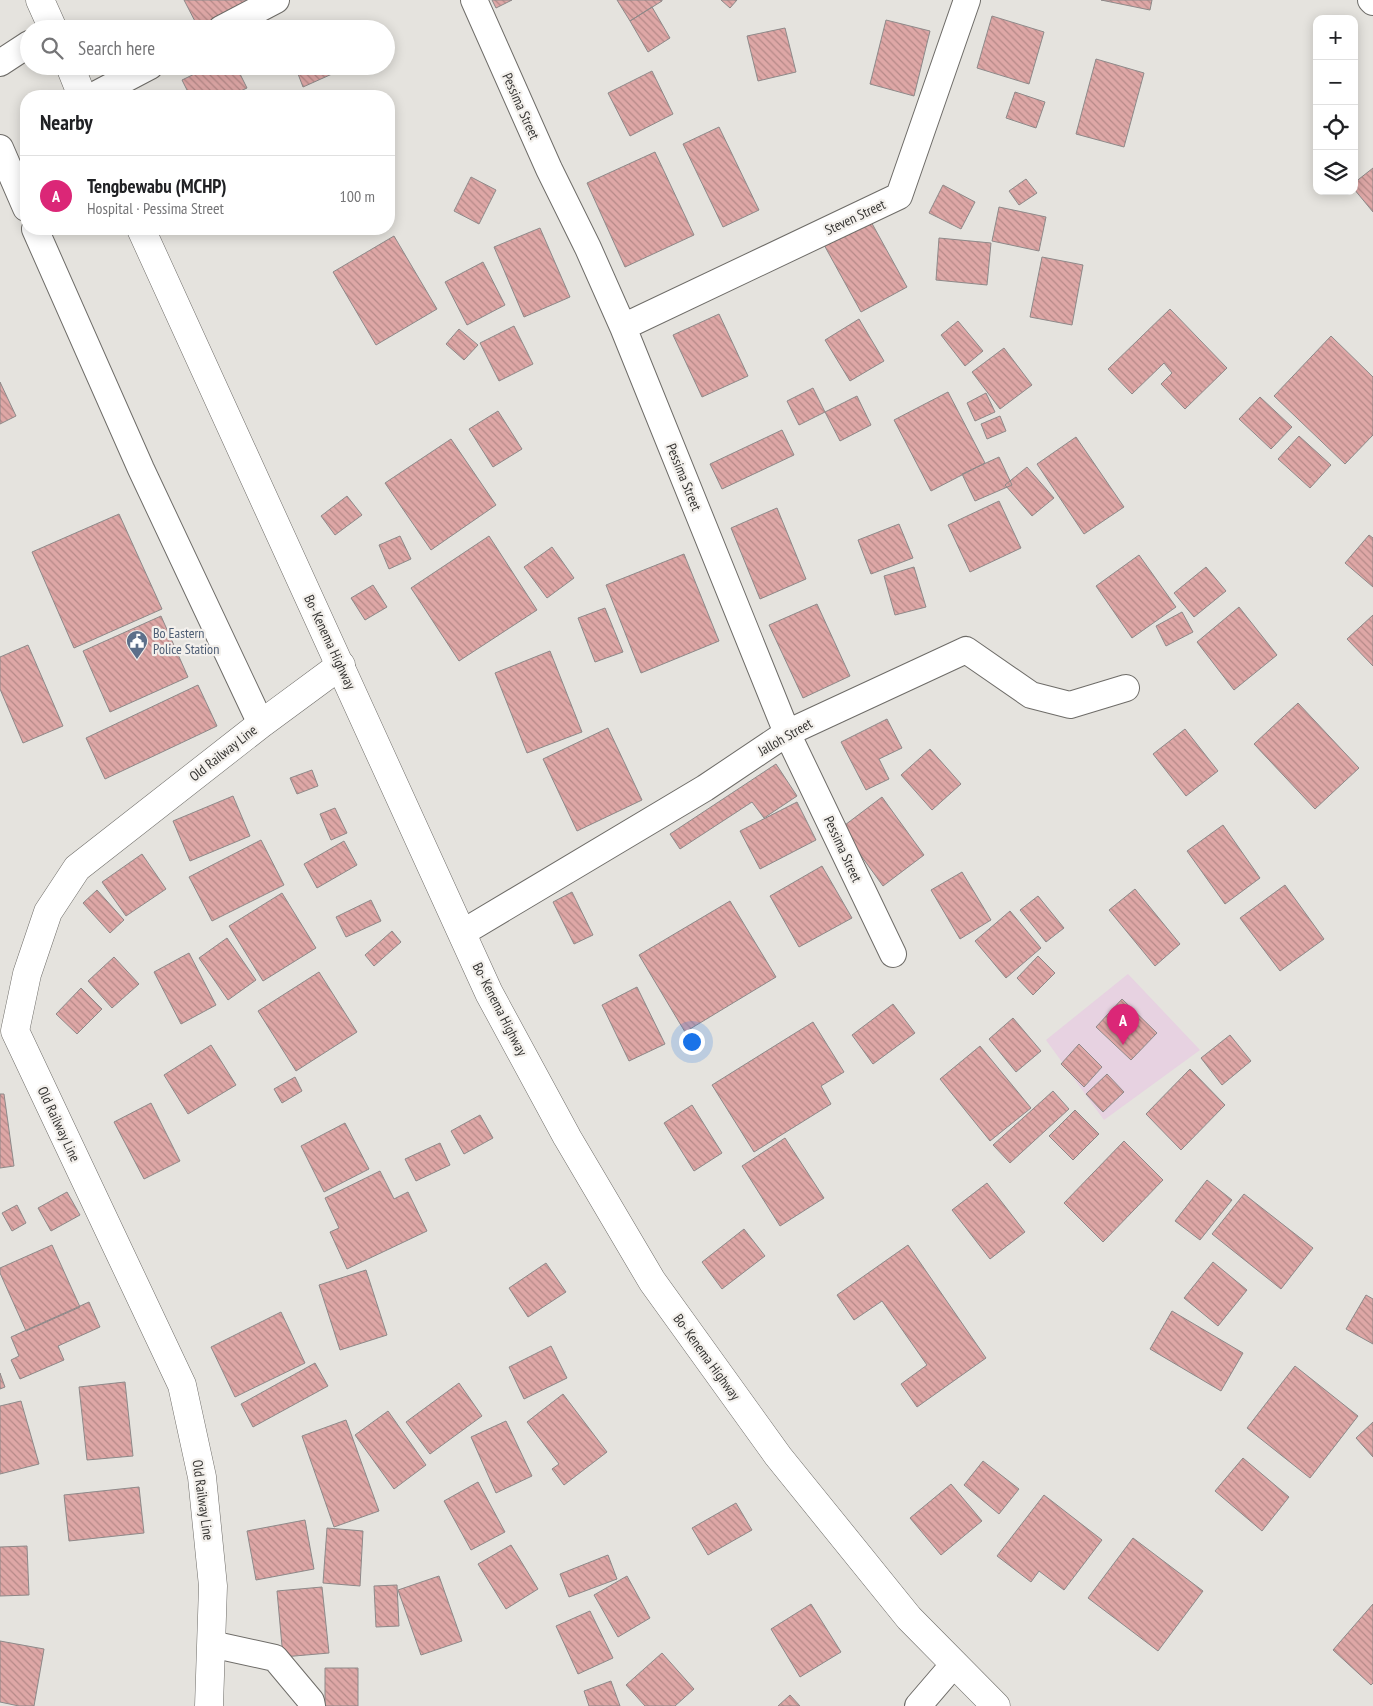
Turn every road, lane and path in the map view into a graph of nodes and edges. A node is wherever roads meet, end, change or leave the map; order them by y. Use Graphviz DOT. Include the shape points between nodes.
graph roads {
  1 [pos="40,0"];
  2 [pos="276,0"];
  3 [pos="474,0"];
  4 [pos="967,0"];
  5 [pos="49,20"];
  6 [pos="238,20"];
  7 [pos="20,50"];
  8 [pos="0,63"];
  9 [pos="133,75"];
  10 [pos="104,90"];
  11 [pos="0,148"];
  12 [pos="20,194"];
  13 [pos="38,235"];
  14 [pos="144,235"];
  15 [pos="623,327"];
  16 [pos="340,665"];
  17 [pos="1126,688"];
  18 [pos="261,724"];
  19 [pos="787,733"];
  20 [pos="462,933"];
  21 [pos="893,954"];
  22 [pos="8,1028"];
  23 [pos="211,1644"];
  24 [pos="954,1664"];
  25 [pos="209,1706"];
  26 [pos="312,1706"];
  27 [pos="918,1706"];
  28 [pos="996,1706"];
  1 -- 5 [label="main road"];
  2 -- 6 [label="street"];
  3 -- 15 [label="street, Pessima Street"];
  4 -- 15 [label="street, Steven Street" via="899,196"];
  7 -- 8 [label="street"];
  9 -- 10 [label="street"];
  11 -- 12 [label="street"];
  13 -- 18 [label="street" via="141,469"];
  14 -- 16 [label="main road, Bo- Kenema Highway"];
  15 -- 19 [label="street, Pessima Street"];
  16 -- 18 [label="main road, Old Railway Line"];
  16 -- 20 [label="main road, Bo- Kenema Highway"];
  17 -- 19 [label="street, Jalloh Street" via="1070,705 1031,695 966,650"];
  18 -- 22 [label="main road, Old Railway Line" via="77,868 48,912"];
  19 -- 20 [label="street, Jalloh Street" via="705,788"];
  19 -- 21 [label="street, Pessima Street"];
  20 -- 24 [label="main road, Bo- Kenema Highway" via="489,993 567,1137 652,1281 778,1456 909,1618"];
  22 -- 23 [label="main road, Old Railway Line" via="182,1385 202,1477 213,1586"];
  23 -- 25 [label="main road, Old Railway Line"];
  23 -- 26 [label="street" via="275,1658"];
  24 -- 27 [label="street"];
  24 -- 28 [label="main road, Bo- Kenema Highway"];
}
